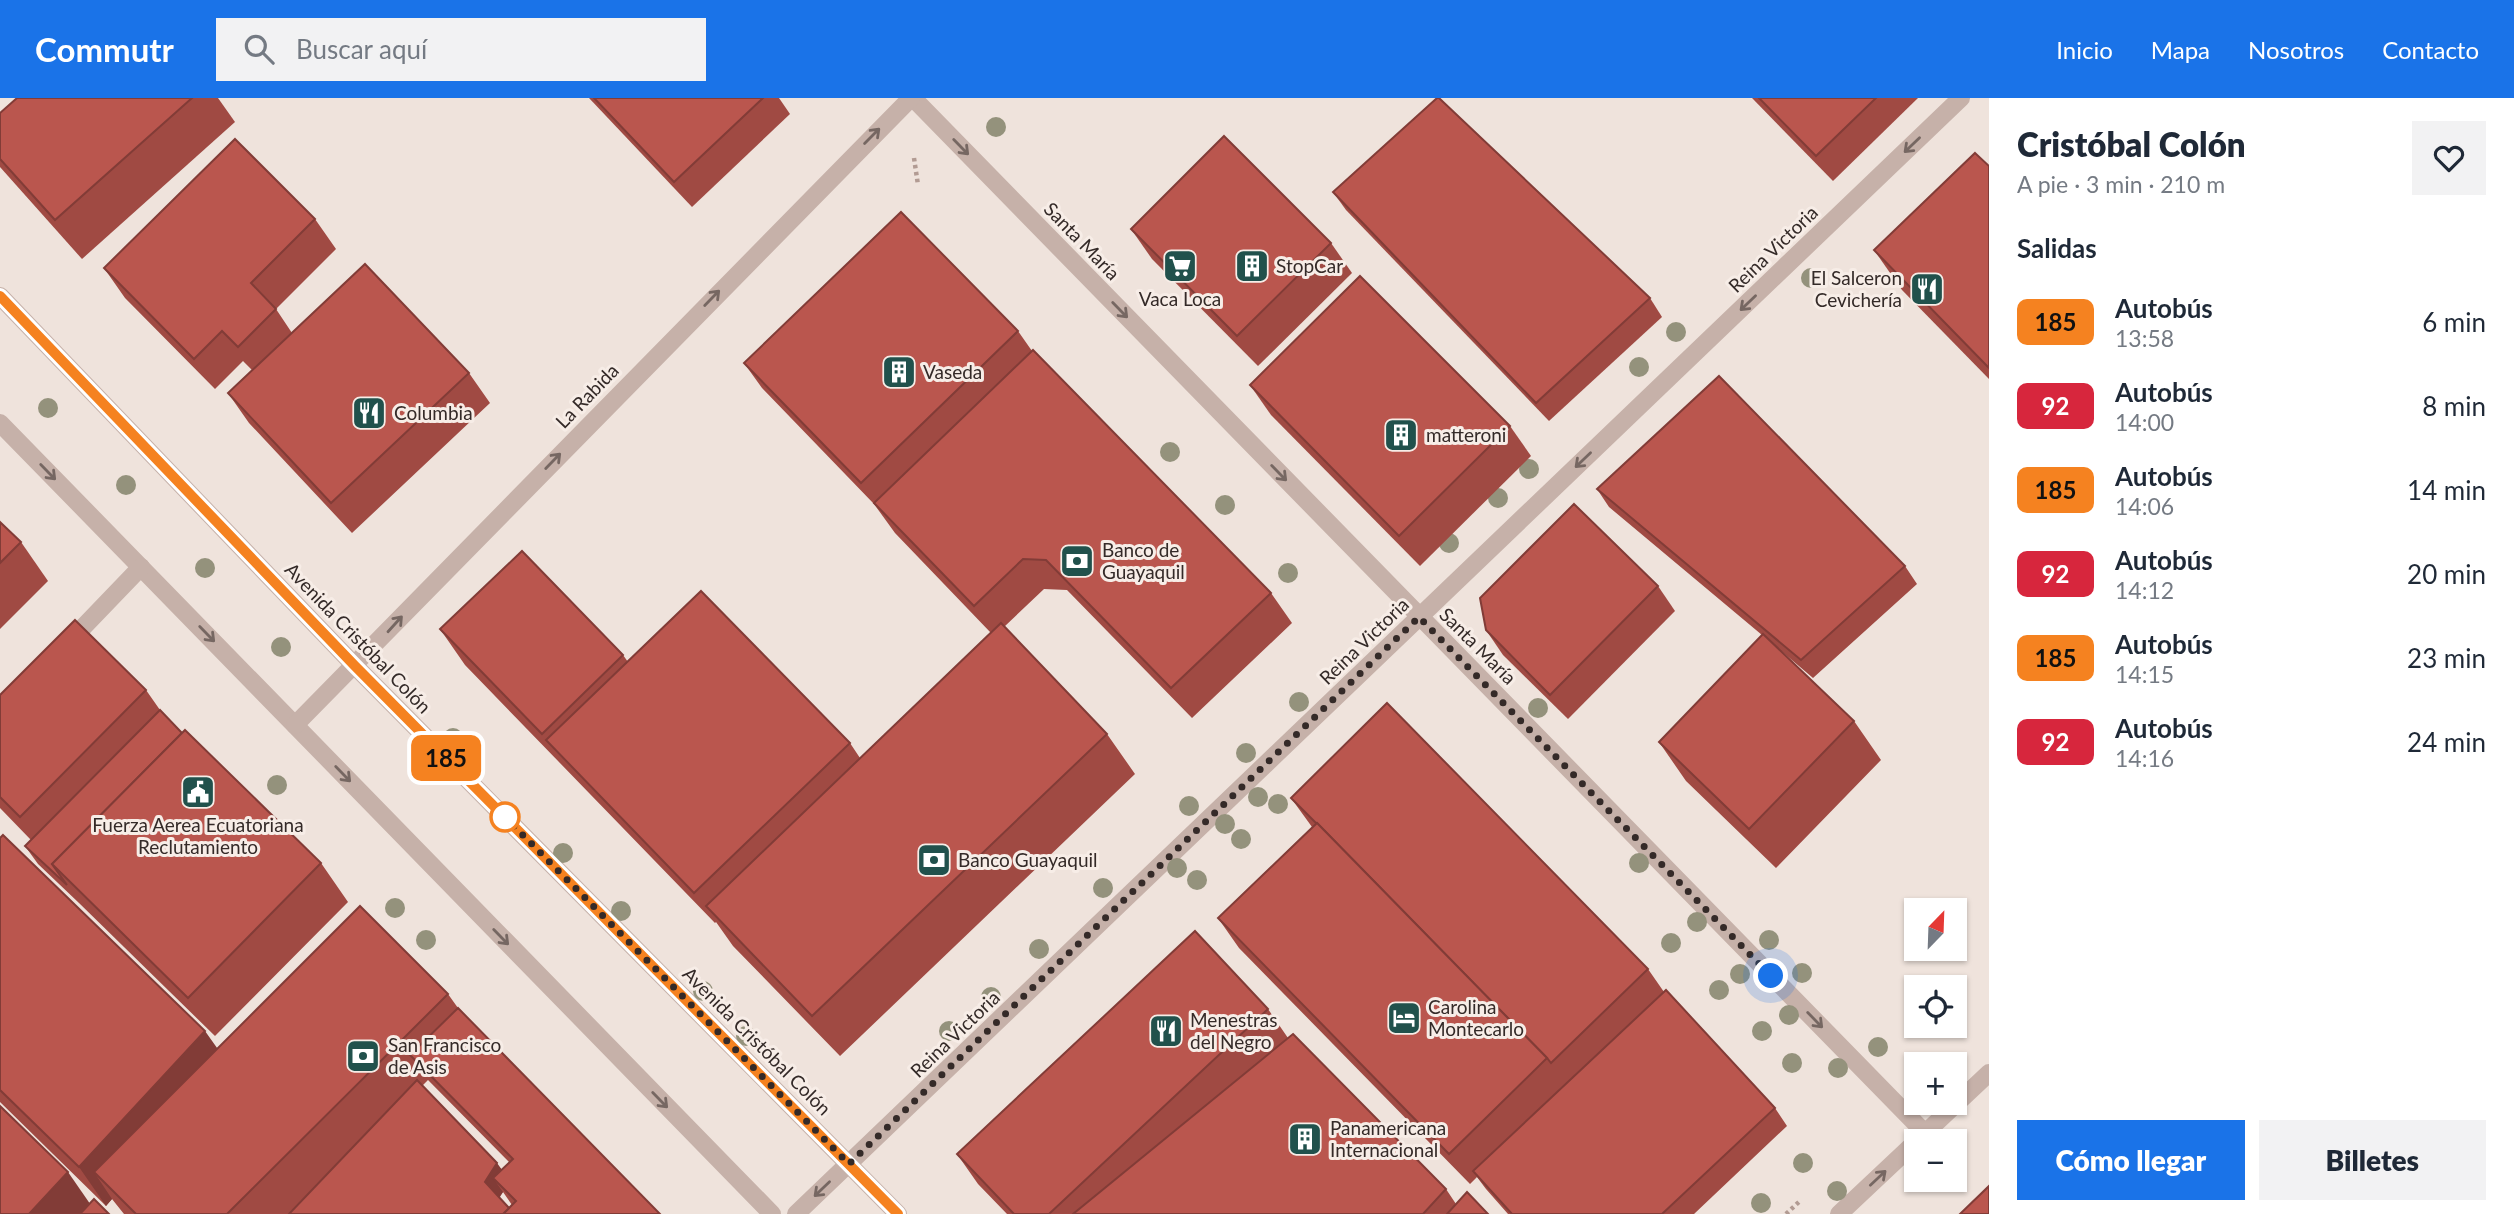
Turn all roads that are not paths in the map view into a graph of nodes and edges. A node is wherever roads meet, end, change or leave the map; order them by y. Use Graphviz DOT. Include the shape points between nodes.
graph roads {
  1 [pos="912,98"];
  2 [pos="1961,98"];
  3 [pos="0,296"];
  4 [pos="0,423"];
  5 [pos="141,567"];
  6 [pos="1419,617"];
  7 [pos="55,656"];
  8 [pos="355,666"];
  9 [pos="295,725"];
  10 [pos="1989,1073"];
  11 [pos="1921,1129"];
  12 [pos="1929,1129"];
  13 [pos="1904,1153"];
  14 [pos="849,1164"];
  15 [pos="772,1214"];
  16 [pos="796,1214"];
  17 [pos="898,1214"];
  18 [pos="1839,1214"];
  1 -- 6 [label="street, Santa María, one-way"];
  8 -- 1 [label="street, La Rabida, one-way"];
  2 -- 6 [label="street, Reina Victoria, one-way"];
  3 -- 8 [label="street, Avenida Cristóbal Colón"];
  4 -- 5 [label="street, one-way"];
  5 -- 7 [label="street"];
  5 -- 9 [label="street, one-way"];
  6 -- 11 [label="street, Santa María, one-way"];
  6 -- 14 [label="street, Reina Victoria"];
  8 -- 9 [label="street, La Rabida"];
  8 -- 14 [label="street, Avenida Cristóbal Colón"];
  9 -- 15 [label="street, one-way"];
  10 -- 12 [label="street"];
  18 -- 13 [label="street, one-way"];
  14 -- 16 [label="street, Reina Victoria, one-way"];
  14 -- 17 [label="street, Avenida Cristóbal Colón"];
}
